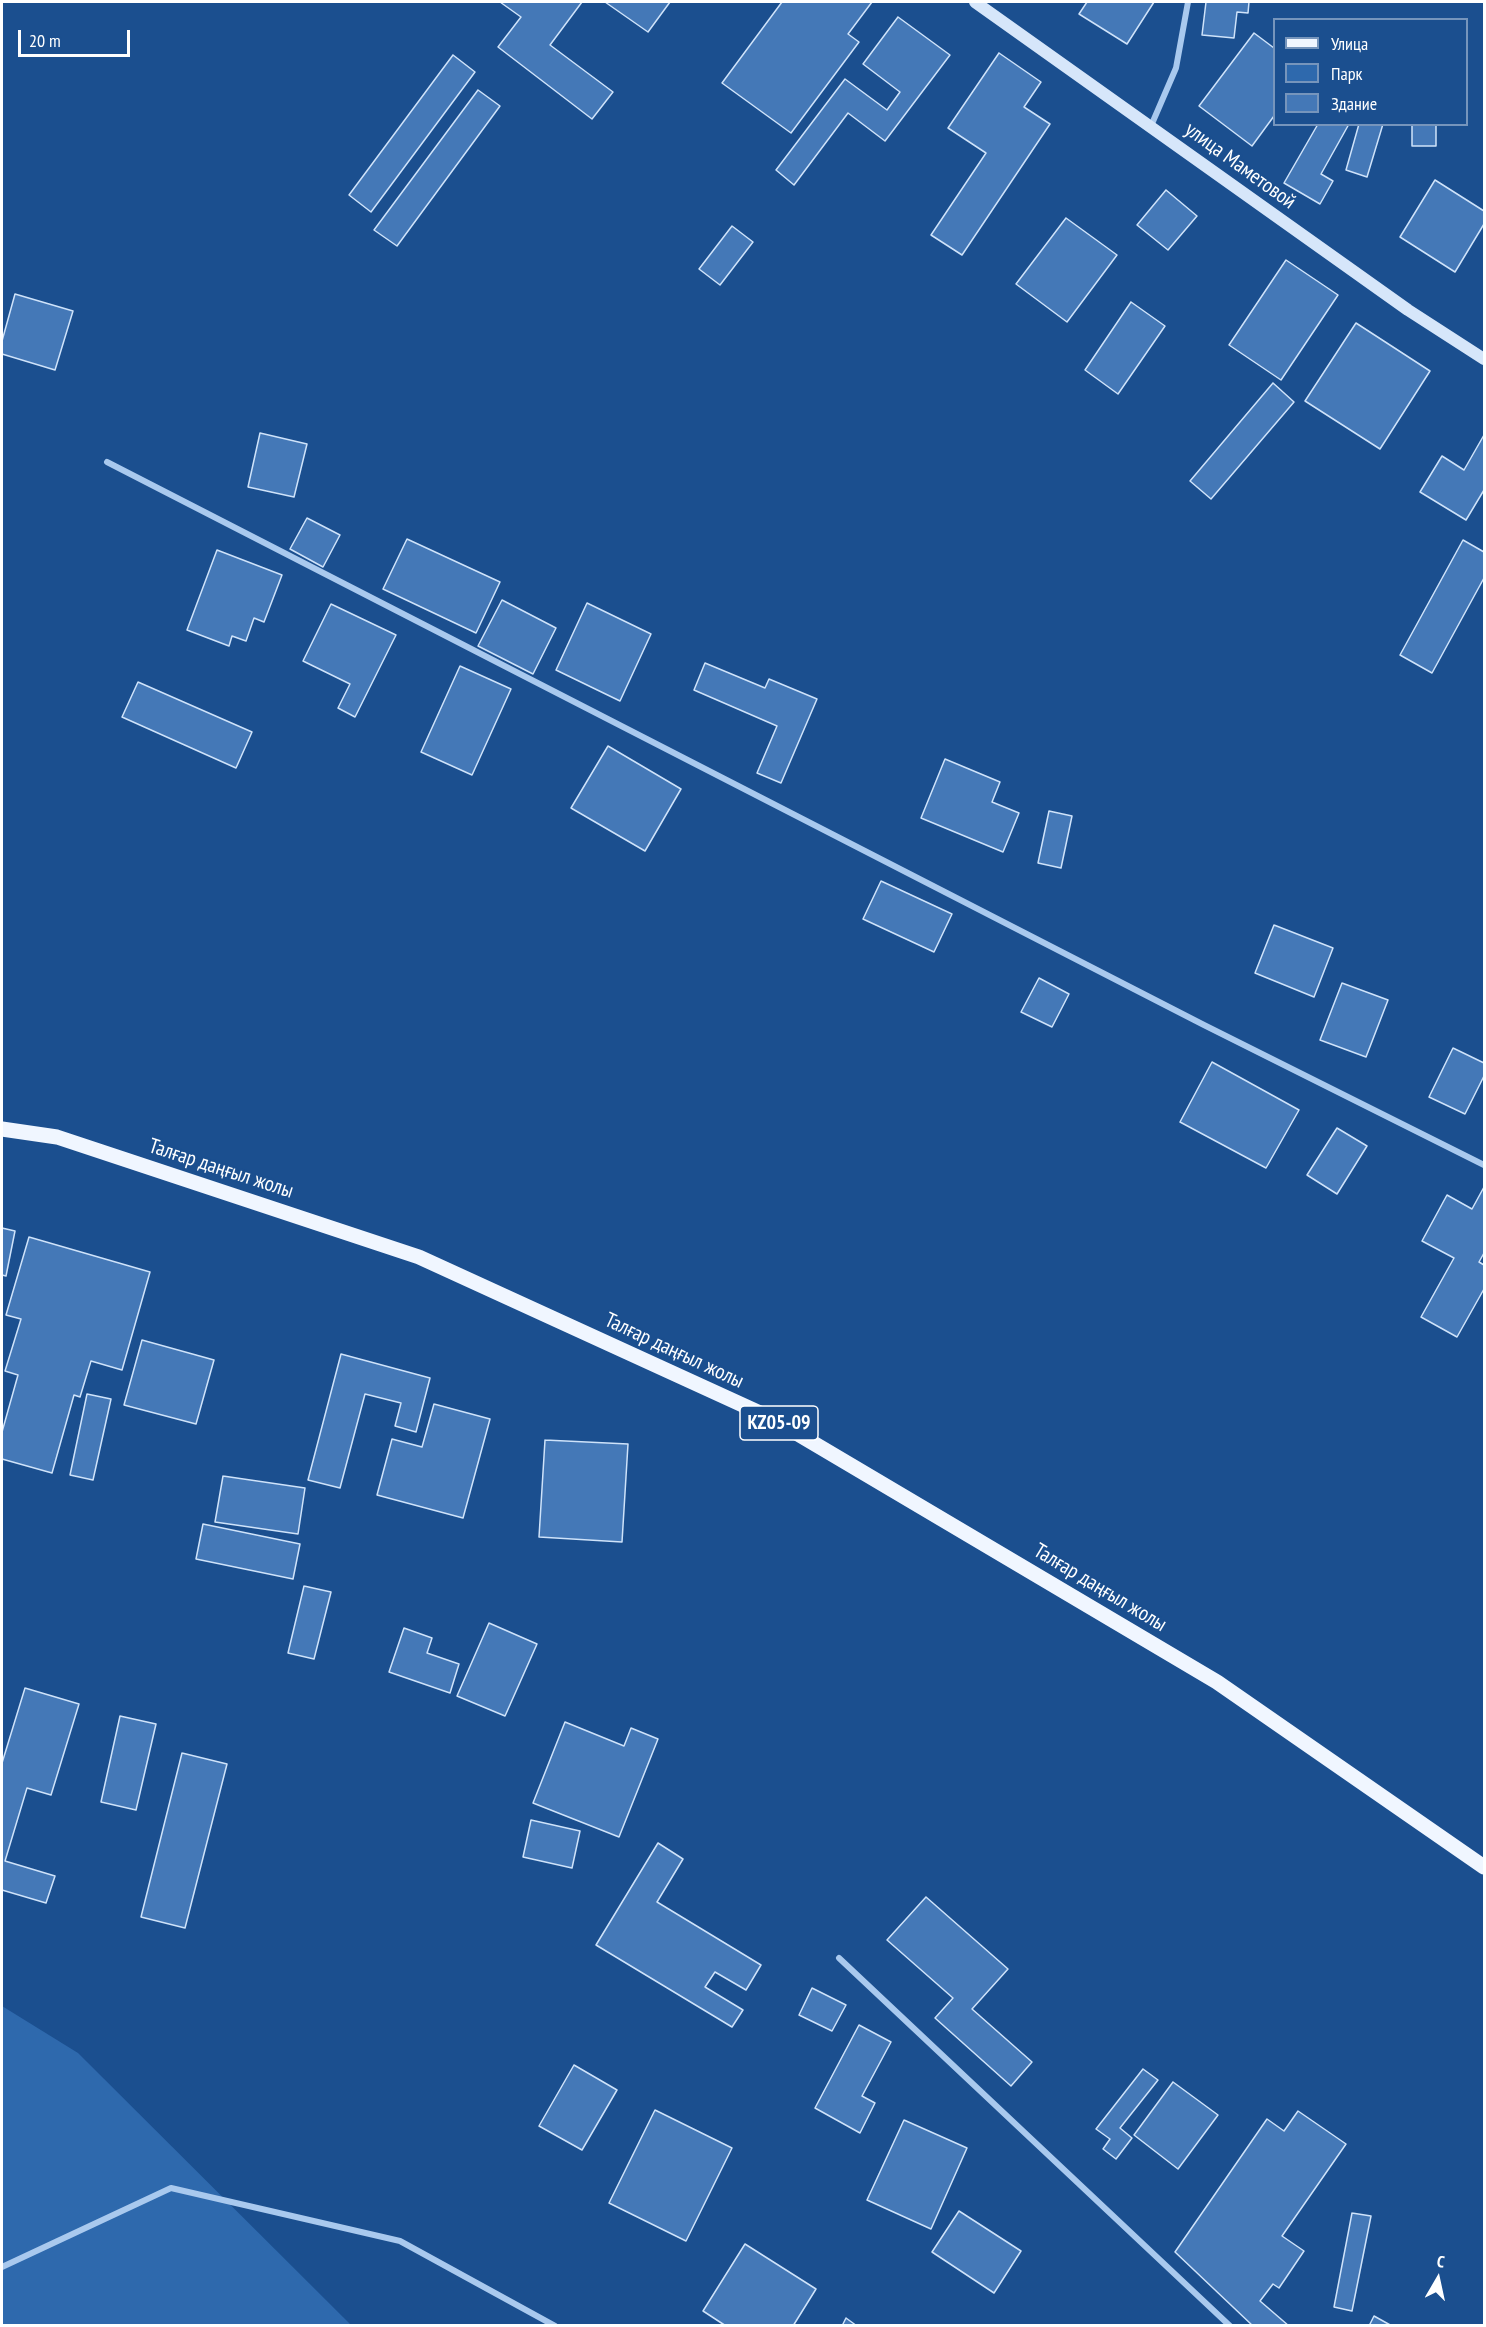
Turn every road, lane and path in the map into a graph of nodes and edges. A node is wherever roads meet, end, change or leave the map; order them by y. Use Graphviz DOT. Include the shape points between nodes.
graph roads {
  1 [pos="975,2"];
  2 [pos="1188,2"];
  3 [pos="1152,126"];
  4 [pos="1485,359"];
  5 [pos="107,462"];
  6 [pos="2,1129"];
  7 [pos="1485,1165"];
  8 [pos="1485,1866"];
  9 [pos="839,1958"];
  10 [pos="2,2267"];
  11 [pos="555,2325"];
  12 [pos="1230,2325"];
  1 -- 3 [label="street, улица Маметовой"];
  2 -- 3 [label="street" via="1176,68"];
  3 -- 4 [label="street, улица Маметовой" via="1407,310"];
  5 -- 7 [label="street" via="1204,1026"];
  6 -- 8 [label="main road, Талғар даңғыл жолы / KZ05-09" via="57,1137 419,1257 771,1418 1217,1682"];
  9 -- 12 [label="street"];
  10 -- 11 [label="street" via="171,2188 400,2241"];
}
